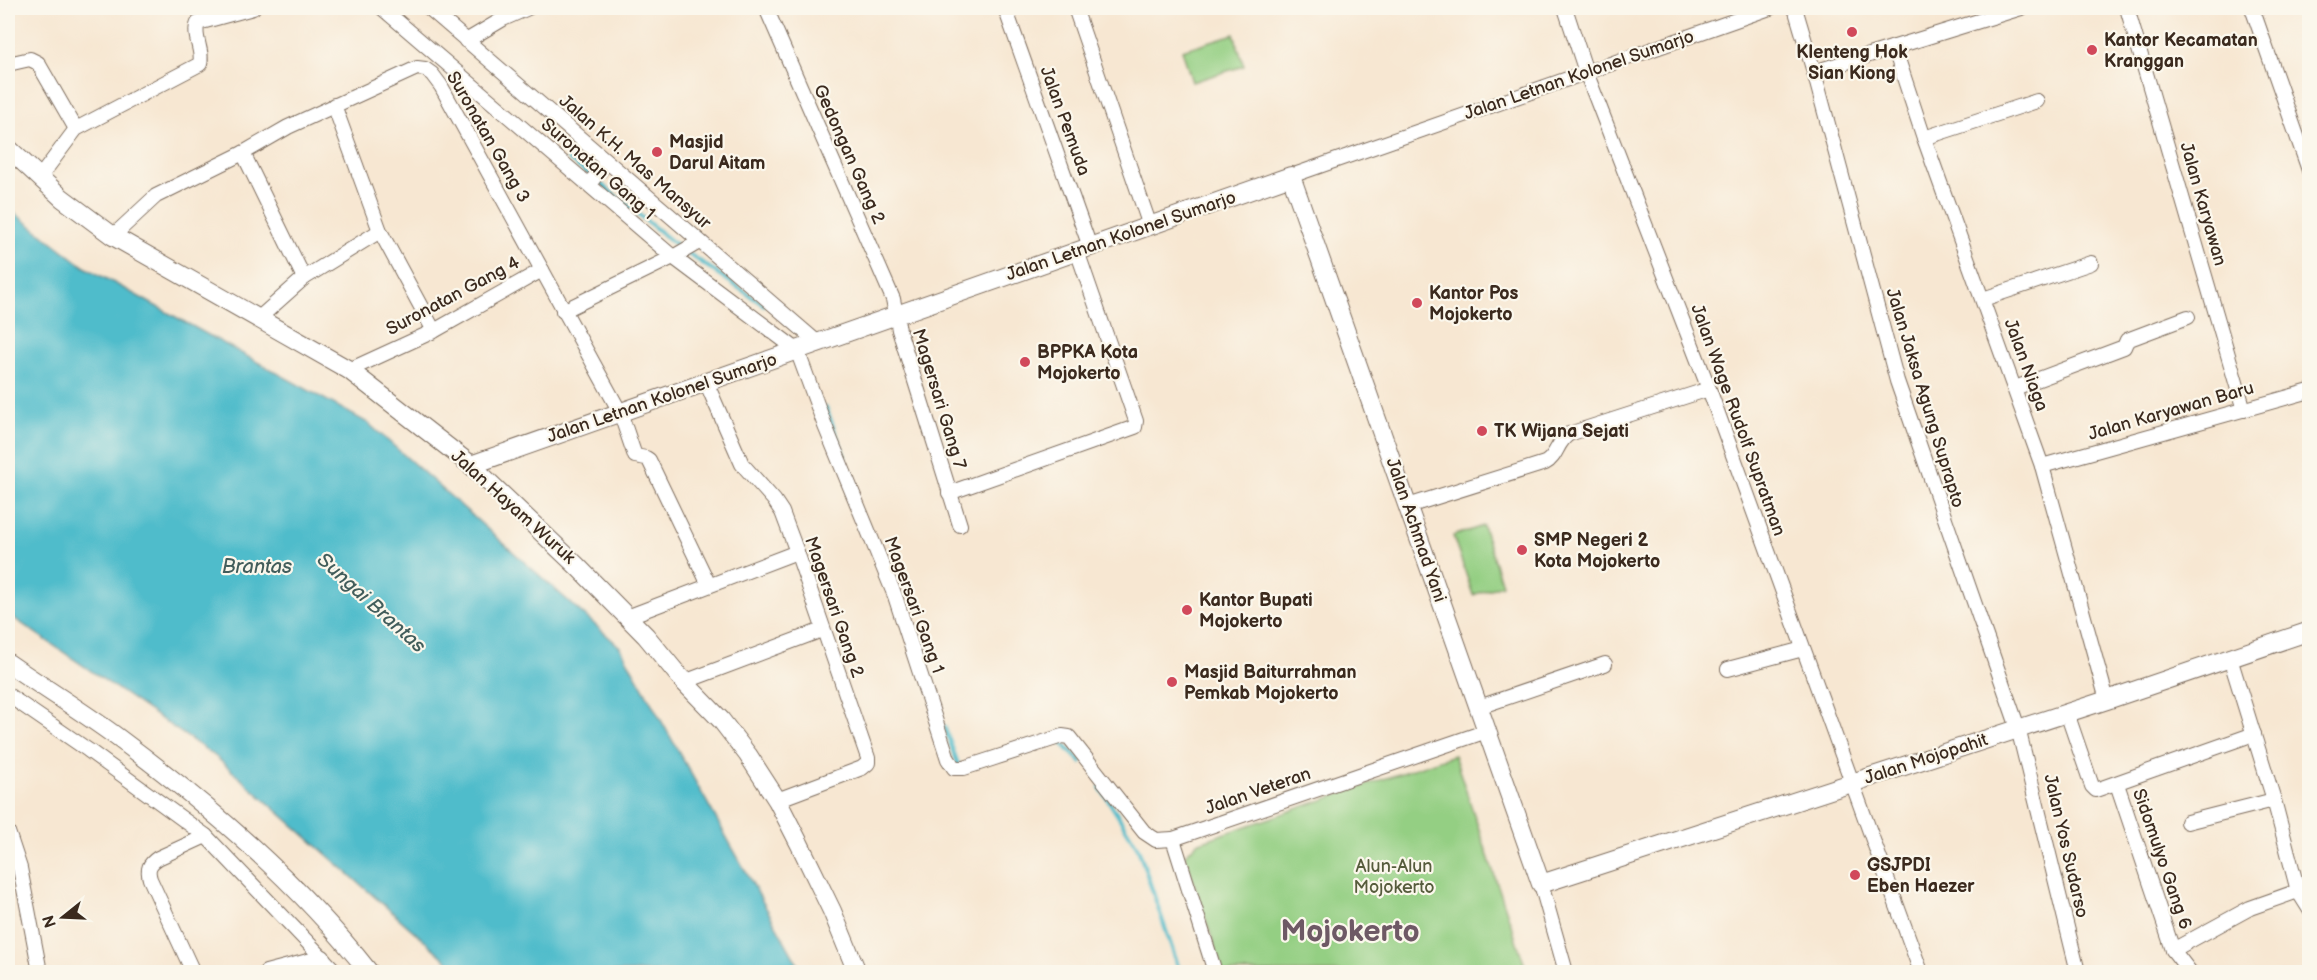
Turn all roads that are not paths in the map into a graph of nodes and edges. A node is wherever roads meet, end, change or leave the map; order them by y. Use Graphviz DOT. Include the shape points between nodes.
graph roads {
  1 [pos="253,8"];
  2 [pos="382,8"];
  3 [pos="429,8"];
  4 [pos="528,8"];
  5 [pos="766,8"];
  6 [pos="1005,8"];
  7 [pos="1075,8"];
  8 [pos="1565,8"];
  9 [pos="1770,8"];
  10 [pos="1795,8"];
  11 [pos="2021,8"];
  12 [pos="2127,8"];
  13 [pos="2252,8"];
  14 [pos="230,10"];
  15 [pos="466,41"];
  16 [pos="1894,47"];
  17 [pos="8,64"];
  18 [pos="1586,72"];
  19 [pos="1814,72"];
  20 [pos="2037,101"];
  21 [pos="334,105"];
  22 [pos="76,129"];
  23 [pos="1924,138"];
  24 [pos="8,148"];
  25 [pos="243,153"];
  26 [pos="607,162"];
  27 [pos="2310,173"];
  28 [pos="1291,176"];
  29 [pos="40,177"];
  30 [pos="592,180"];
  31 [pos="1150,226"];
  32 [pos="380,231"];
  33 [pos="112,236"];
  34 [pos="696,244"];
  35 [pos="1084,249"];
  36 [pos="676,256"];
  37 [pos="2091,263"];
  38 [pos="542,270"];
  39 [pos="304,278"];
  40 [pos="1983,299"];
  41 [pos="563,310"];
  42 [pos="896,315"];
  43 [pos="2188,317"];
  44 [pos="258,319"];
  45 [pos="434,331"];
  46 [pos="818,343"];
  47 [pos="799,355"];
  48 [pos="349,370"];
  49 [pos="709,388"];
  50 [pos="2015,388"];
  51 [pos="1708,389"];
  52 [pos="2310,391"];
  53 [pos="2244,410"];
  54 [pos="620,412"];
  55 [pos="471,465"];
  56 [pos="2042,466"];
  57 [pos="949,493"];
  58 [pos="1408,506"];
  59 [pos="960,525"];
  60 [pos="797,552"];
  61 [pos="709,585"];
  62 [pos="627,617"];
  63 [pos="822,630"];
  64 [pos="2310,631"];
  65 [pos="1803,649"];
  66 [pos="2230,658"];
  67 [pos="8,663"];
  68 [pos="1605,664"];
  69 [pos="1728,669"];
  70 [pos="684,682"];
  71 [pos="8,695"];
  72 [pos="2107,700"];
  73 [pos="1479,707"];
  74 [pos="2067,713"];
  75 [pos="2018,728"];
  76 [pos="1487,731"];
  77 [pos="2254,734"];
  78 [pos="1852,782"];
  79 [pos="2117,784"];
  80 [pos="782,799"];
  81 [pos="2274,800"];
  82 [pos="2187,822"];
  83 [pos="8,832"];
  84 [pos="206,837"];
  85 [pos="1173,839"];
  86 [pos="1156,840"];
  87 [pos="1541,884"];
  88 [pos="2298,891"];
  89 [pos="2310,910"];
  90 [pos="2173,950"];
  91 [pos="323,957"];
  92 [pos="40,972"];
  93 [pos="193,972"];
  94 [pos="266,972"];
  95 [pos="336,972"];
  96 [pos="369,972"];
  97 [pos="857,972"];
  98 [pos="1215,972"];
  99 [pos="1566,972"];
  100 [pos="1921,972"];
  101 [pos="2078,972"];
  102 [pos="2190,972"];
  1 -- 14 [label="street"];
  2 -- 30 [label="street, Suronatan Gang 1"];
  3 -- 15 [label="street, Jalan K.H. Mas Mansyur"];
  4 -- 15 [label="street"];
  5 -- 42 [label="street, Gedongan Gang 2" via="893,299"];
  6 -- 35 [label="street, Jalan Pemuda"];
  7 -- 31 [label="street"];
  8 -- 18 [label="street, Jalan Wage Rudolf Supratman"];
  9 -- 18 [label="street, Jalan Letnan Kolonel Sumarjo"];
  10 -- 19 [label="street, Jalan Jaksa Agung Suprapto"];
  11 -- 16 [label="street"];
  12 -- 53 [label="street, Jalan Karyawan"];
  13 -- 27 [label="street"];
  14 -- 22 [label="street" via="198,23 200,64"];
  15 -- 26 [label="street, Jalan K.H. Mas Mansyur"];
  16 -- 19 [label="street"];
  16 -- 23 [label="street, Jalan Niaga"];
  17 -- 22 [label="street" via="34,59"];
  18 -- 28 [label="street, Jalan Letnan Kolonel Sumarjo"];
  18 -- 51 [label="street, Jalan Wage Rudolf Supratman"];
  19 -- 75 [label="street, Jalan Jaksa Agung Suprapto" via="1897,381"];
  20 -- 23 [label="street"];
  21 -- 25 [label="street, Suronatan Gang 3"];
  21 -- 32 [label="street"];
  21 -- 38 [label="street, Suronatan Gang 3" via="417,68 432,74"];
  22 -- 29 [label="street"];
  23 -- 40 [label="street, Jalan Niaga"];
  24 -- 29 [label="main road, Jalan Hayam Wuruk"];
  25 -- 33 [label="street, Suronatan Gang 3" via="156,196"];
  25 -- 39 [label="street"];
  26 -- 30 [label="street"];
  26 -- 34 [label="street, Jalan K.H. Mas Mansyur"];
  28 -- 31 [label="main road, Jalan Letnan Kolonel Sumarjo"];
  28 -- 58 [label="main road, Jalan Achmad Yani"];
  29 -- 33 [label="main road, Jalan Hayam Wuruk"];
  30 -- 36 [label="street, Suronatan Gang 1"];
  31 -- 35 [label="main road, Jalan Letnan Kolonel Sumarjo"];
  32 -- 39 [label="street"];
  32 -- 45 [label="street"];
  33 -- 44 [label="main road, Jalan Hayam Wuruk"];
  34 -- 36 [label="street"];
  34 -- 46 [label="street, Jalan K.H. Mas Mansyur" via="769,299"];
  35 -- 42 [label="main road, Jalan Letnan Kolonel Sumarjo"];
  35 -- 57 [label="street, Jalan Pemuda" via="1135,427"];
  36 -- 41 [label="street"];
  36 -- 47 [label="street, Suronatan Gang 1"];
  37 -- 40 [label="street"];
  38 -- 41 [label="street, Suronatan Gang 3"];
  38 -- 45 [label="street, Suronatan Gang 4"];
  39 -- 44 [label="street"];
  40 -- 50 [label="street, Jalan Niaga"];
  41 -- 54 [label="street, Suronatan Gang 3"];
  42 -- 46 [label="main road, Jalan Letnan Kolonel Sumarjo"];
  42 -- 57 [label="street, Magersari Gang 7"];
  43 -- 50 [label="street" via="2127,340 2124,347"];
  44 -- 48 [label="main road, Jalan Hayam Wuruk"];
  45 -- 48 [label="street, Suronatan Gang 4"];
  46 -- 47 [label="main road, Jalan Letnan Kolonel Sumarjo"];
  47 -- 49 [label="main road, Jalan Letnan Kolonel Sumarjo"];
  47 -- 86 [label="street, Magersari Gang 1" via="895,596 954,768 1057,737 1069,737 1144,832"];
  48 -- 55 [label="main road, Jalan Hayam Wuruk"];
  49 -- 54 [label="main road, Jalan Letnan Kolonel Sumarjo"];
  49 -- 60 [label="street, Magersari Gang 2" via="742,465 778,505"];
  50 -- 56 [label="street, Jalan Niaga"];
  51 -- 58 [label="street" via="1569,434 1545,464"];
  51 -- 65 [label="street, Jalan Wage Rudolf Supratman"];
  52 -- 53 [label="street, Jalan Karyawan Baru"];
  53 -- 56 [label="street, Jalan Karyawan Baru"];
  54 -- 55 [label="main road, Jalan Letnan Kolonel Sumarjo"];
  54 -- 61 [label="street, Suronatan Gang 3" via="636,456 649,460"];
  55 -- 62 [label="main road, Jalan Hayam Wuruk"];
  56 -- 72 [label="street, Jalan Niaga"];
  57 -- 59 [label="street, Magersari Gang 7"];
  58 -- 73 [label="main road, Jalan Achmad Yani"];
  60 -- 61 [label="street"];
  60 -- 63 [label="street, Magersari Gang 2"];
  61 -- 62 [label="street"];
  62 -- 70 [label="main road, Jalan Hayam Wuruk"];
  63 -- 70 [label="street"];
  63 -- 80 [label="street, Magersari Gang 2" via="868,763"];
  64 -- 66 [label="main road, Jalan Mojopahit"];
  65 -- 69 [label="street"];
  65 -- 78 [label="street, Jalan Wage Rudolf Supratman"];
  66 -- 72 [label="main road, Jalan Mojopahit"];
  66 -- 77 [label="street"];
  67 -- 96 [label="main road" via="195,797 258,852 341,936"];
  68 -- 73 [label="street"];
  70 -- 80 [label="main road, Jalan Hayam Wuruk" via="721,720"];
  71 -- 84 [label="street"];
  72 -- 74 [label="main road, Jalan Mojopahit"];
  73 -- 76 [label="main road, Jalan Achmad Yani"];
  74 -- 75 [label="main road, Jalan Mojopahit"];
  74 -- 79 [label="street, Sidomulyo Gang 6" via="2092,786 2099,790"];
  75 -- 78 [label="main road, Jalan Mojopahit"];
  75 -- 101 [label="street, Jalan Yos Sudarso"];
  76 -- 85 [label="street, Jalan Veteran"];
  76 -- 87 [label="main road, Jalan Achmad Yani"];
  77 -- 79 [label="street"];
  77 -- 81 [label="street"];
  78 -- 87 [label="main road, Jalan Mojopahit"];
  78 -- 100 [label="street, Jalan Wage Rudolf Supratman"];
  79 -- 90 [label="street, Sidomulyo Gang 6"];
  80 -- 97 [label="main road, Jalan Hayam Wuruk"];
  81 -- 82 [label="street"];
  81 -- 88 [label="street"];
  83 -- 92 [label="street" via="20,868"];
  84 -- 91 [label="street"];
  84 -- 93 [label="street" via="158,858 148,869"];
  85 -- 86 [label="street, Jalan Veteran"];
  85 -- 98 [label="street"];
  87 -- 99 [label="street"];
  88 -- 89 [label="street"];
  88 -- 90 [label="street" via="2250,908"];
  90 -- 102 [label="street, Sidomulyo Gang 6"];
  91 -- 94 [label="street"];
  91 -- 95 [label="street"];
}
